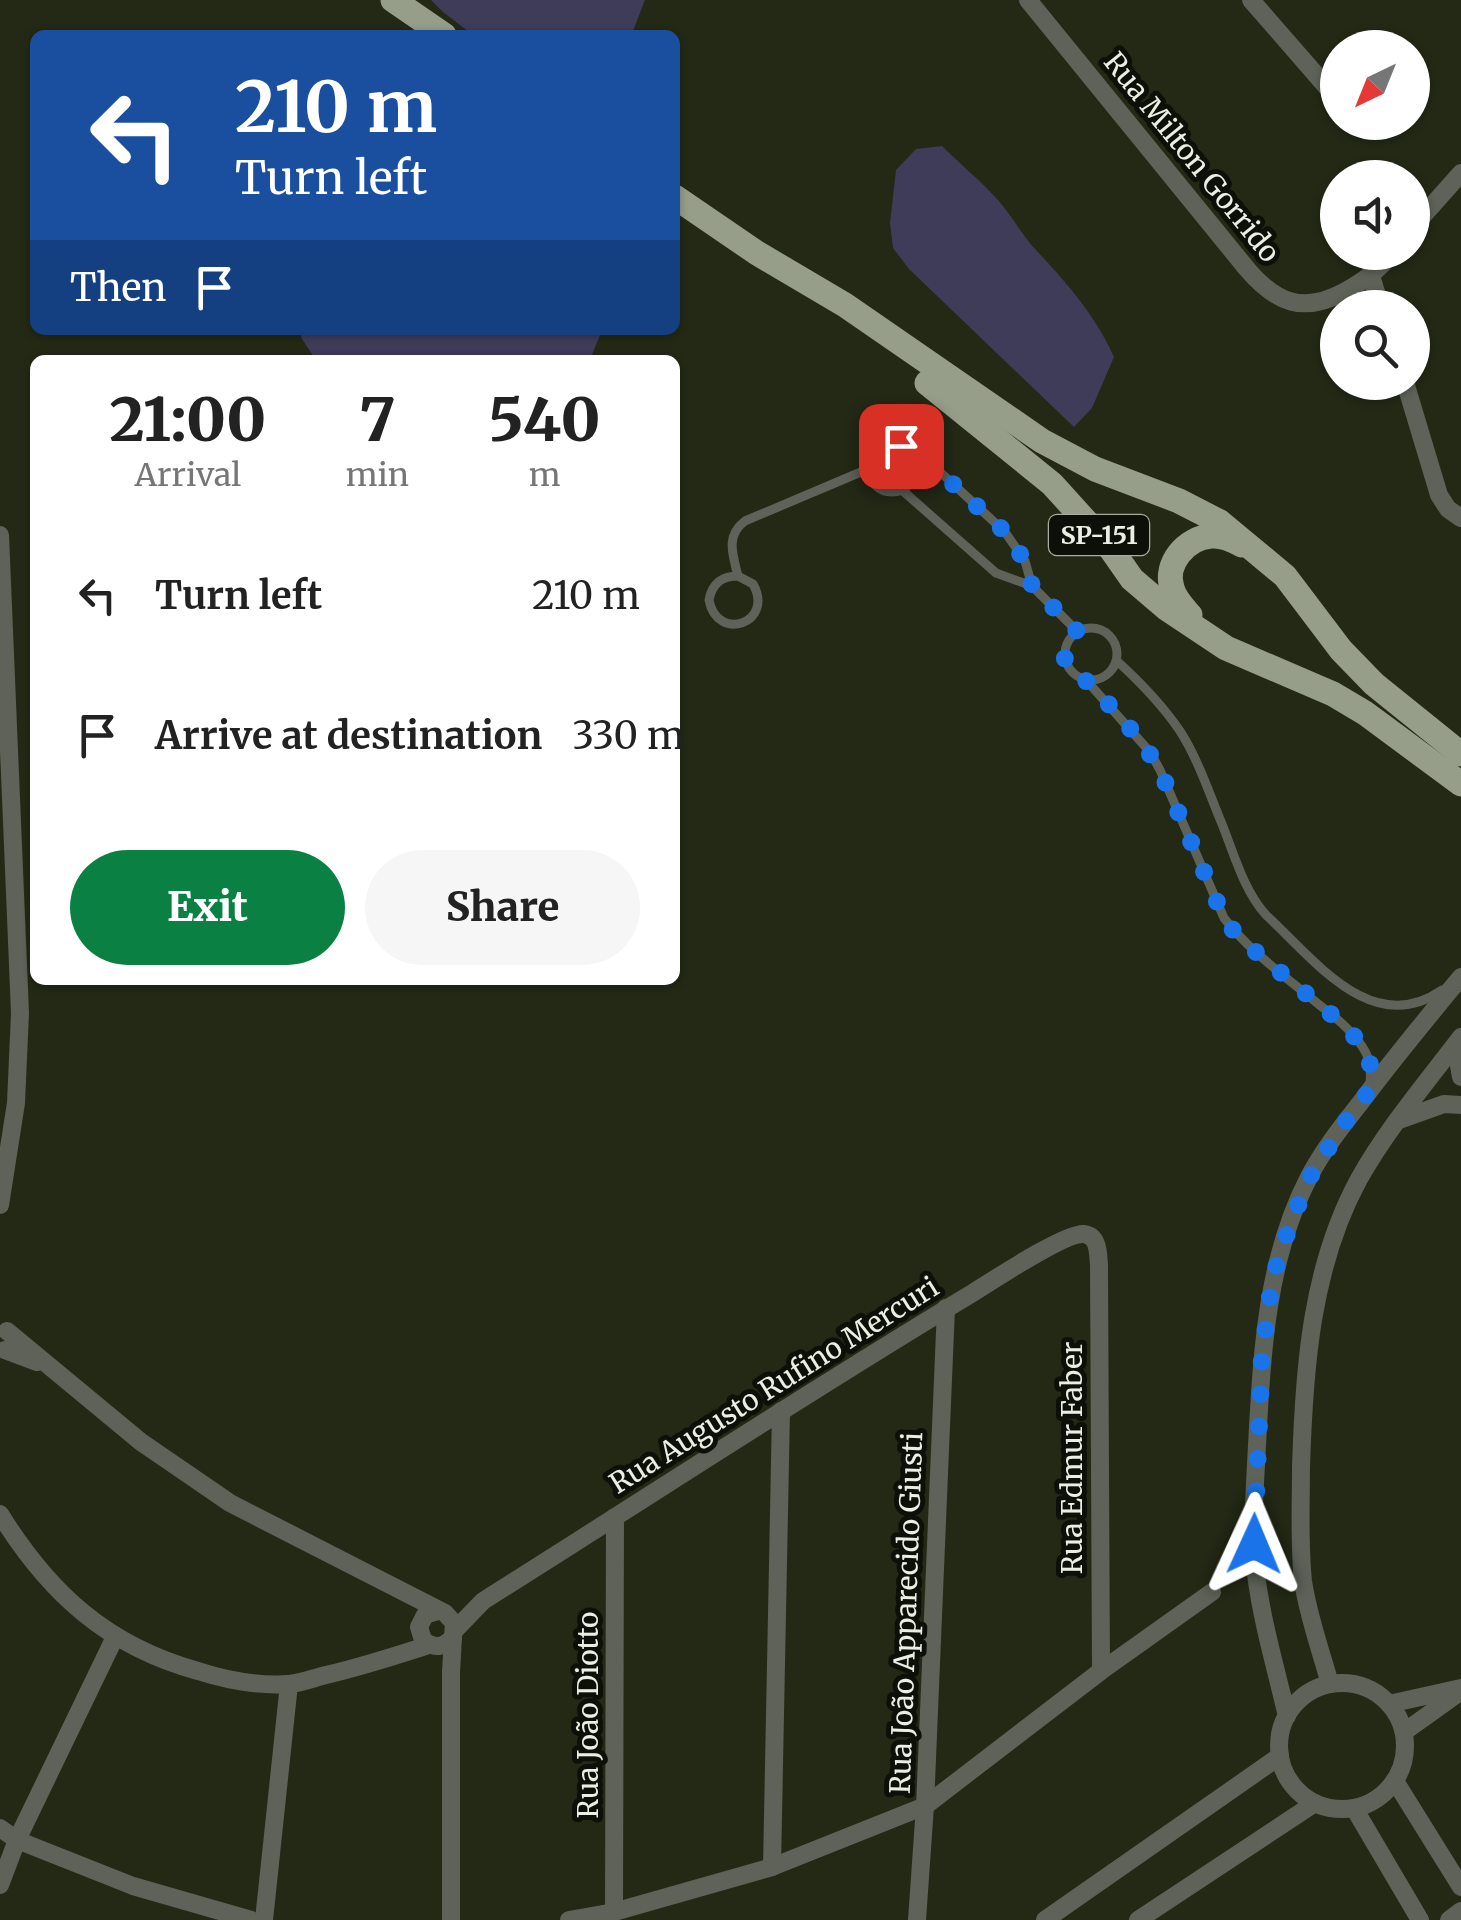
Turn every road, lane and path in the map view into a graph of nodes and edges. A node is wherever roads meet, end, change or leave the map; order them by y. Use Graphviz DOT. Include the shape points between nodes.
graph roads {
  1 [pos="394,0"];
  2 [pos="1028,0"];
  3 [pos="1251,0"];
  4 [pos="437,30"];
  5 [pos="1320,79"];
  6 [pos="1461,172"];
  7 [pos="680,200"];
  8 [pos="1430,207"];
  9 [pos="757,252"];
  10 [pos="1377,270"];
  11 [pos="1371,276"];
  12 [pos="1375,290"];
  13 [pos="1410,400"];
  14 [pos="909,451"];
  15 [pos="868,469"];
  16 [pos="902,490"];
  17 [pos="1461,518"];
  18 [pos="0,535"];
  19 [pos="1256,551"];
  20 [pos="738,576"];
  21 [pos="1032,586"];
  22 [pos="1077,631"];
  23 [pos="1226,648"];
  24 [pos="1117,661"];
  25 [pos="1086,680"];
  26 [pos="1461,754"];
  27 [pos="1461,784"];
  28 [pos="1461,977"];
  29 [pos="1461,1038"];
  30 [pos="1461,1076"];
  31 [pos="1369,1091"];
  32 [pos="1461,1105"];
  33 [pos="1398,1120"];
  34 [pos="0,1205"];
  35 [pos="1098,1246"];
  36 [pos="946,1308"];
  37 [pos="3,1340"];
  38 [pos="781,1411"];
  39 [pos="0,1514"];
  40 [pos="616,1518"];
  41 [pos="1212,1592"];
  42 [pos="483,1602"];
  43 [pos="436,1613"];
  44 [pos="454,1634"];
  45 [pos="115,1638"];
  46 [pos="428,1642"];
  47 [pos="1101,1671"];
  48 [pos="451,1672"];
  49 [pos="289,1684"];
  50 [pos="1330,1684"];
  51 [pos="1461,1690"];
  52 [pos="1389,1704"];
  53 [pos="1287,1716"];
  54 [pos="1404,1732"];
  55 [pos="1280,1756"];
  56 [pos="1395,1781"];
  57 [pos="1315,1803"];
  58 [pos="926,1806"];
  59 [pos="1354,1808"];
  60 [pos="0,1828"];
  61 [pos="18,1840"];
  62 [pos="772,1867"];
  63 [pos="0,1884"];
  64 [pos="1461,1887"];
  65 [pos="614,1912"];
  66 [pos="1461,1912"];
  67 [pos="251,1920"];
  68 [pos="264,1920"];
  69 [pos="451,1920"];
  70 [pos="569,1920"];
  71 [pos="917,1920"];
  72 [pos="1045,1920"];
  73 [pos="1138,1920"];
  74 [pos="1420,1920"];
  75 [pos="1449,1920"];
  1 -- 4 [label="main road"];
  2 -- 11 [label="street, Rua Milton Gorrido" via="1258,282 1304,305 1338,296"];
  3 -- 5 [label="street"];
  6 -- 8 [label="street"];
  7 -- 9 [label="main road, SP-151"];
  9 -- 19 [label="main road, SP-151" via="1042,441 1220,522"];
  9 -- 23 [label="main road, SP-151" via="1052,484 1132,579"];
  10 -- 11 [label="street"];
  11 -- 12 [label="street"];
  13 -- 17 [label="street" via="1439,494"];
  14 -- 15 [label="lane" via="882,446"];
  14 -- 16 [label="lane" via="917,468"];
  14 -- 21 [label="lane" via="1005,532"];
  15 -- 16 [label="lane" via="884,491"];
  15 -- 20 [label="lane" via="744,521 732,538"];
  16 -- 21 [label="lane" via="996,573"];
  18 -- 34 [label="street" via="20,1014 16,1104"];
  19 -- 23 [label="main road" via="1212,536 1193,541 1172,567 1180,604"];
  19 -- 26 [label="main road, SP-151" via="1285,576 1374,684"];
  20 -- 20 [label="lane" via="715,584 709,600 716,616 730,624 746,621 757,608 753,584"];
  21 -- 22 [label="lane"];
  22 -- 24 [label="lane" via="1103,630 1115,643"];
  22 -- 25 [label="lane" via="1064,654 1070,670"];
  23 -- 27 [label="main road, SP-151" via="1365,712"];
  24 -- 25 [label="lane" via="1102,678"];
  24 -- 28 [label="lane" via="1179,730 1257,905 1344,988 1392,1006 1413,1004"];
  25 -- 31 [label="lane" via="1150,752 1224,918 1359,1041 1369,1058"];
  28 -- 31 [label="street"];
  29 -- 30 [label="street"];
  29 -- 33 [label="street"];
  31 -- 53 [label="street" via="1308,1180 1282,1247 1266,1316 1254,1544"];
  32 -- 33 [label="street"];
  33 -- 50 [label="street" via="1344,1210 1312,1328 1300,1547"];
  35 -- 36 [label="street, Rua Augusto Rufino Mercuri" via="1092,1237 1072,1236"];
  35 -- 47 [label="street, Rua Edmur Faber"];
  36 -- 38 [label="street, Rua Augusto Rufino Mercuri"];
  36 -- 58 [label="street, Rua João Apparecido Giusti"];
  37 -- 43 [label="street" via="51,1368 230,1503"];
  38 -- 40 [label="street, Rua Augusto Rufino Mercuri"];
  38 -- 62 [label="street"];
  39 -- 45 [label="street" via="64,1596"];
  40 -- 42 [label="street, Rua Augusto Rufino Mercuri"];
  40 -- 65 [label="street, Rua João Diotto"];
  41 -- 47 [label="street"];
  42 -- 43 [label="street, Rua Augusto Rufino Mercuri"];
  42 -- 44 [label="street, Rua Augusto Rufino Mercuri"];
  43 -- 44 [label="street" via="451,1617"];
  43 -- 46 [label="street" via="419,1627"];
  44 -- 46 [label="street" via="443,1646"];
  44 -- 48 [label="street"];
  45 -- 49 [label="street" via="228,1680"];
  45 -- 61 [label="street"];
  46 -- 48 [label="street"];
  46 -- 49 [label="street"];
  47 -- 58 [label="street"];
  48 -- 69 [label="street"];
  49 -- 68 [label="street"];
  50 -- 52 [label="street" via="1362,1686"];
  50 -- 53 [label="street" via="1312,1690"];
  51 -- 52 [label="street"];
  51 -- 54 [label="street"];
  52 -- 54 [label="street"];
  53 -- 55 [label="street"];
  54 -- 56 [label="street" via="1406,1750"];
  55 -- 57 [label="street" via="1298,1792"];
  55 -- 72 [label="street"];
  56 -- 59 [label="street" via="1378,1799"];
  56 -- 64 [label="street"];
  57 -- 59 [label="street"];
  57 -- 73 [label="street"];
  58 -- 62 [label="street"];
  58 -- 71 [label="street, Rua João Apparecido Giusti"];
  59 -- 74 [label="street"];
  60 -- 61 [label="street"];
  61 -- 63 [label="street"];
  61 -- 67 [label="street" via="133,1886"];
  62 -- 65 [label="street"];
  65 -- 70 [label="street"];
  66 -- 75 [label="street"];
}
